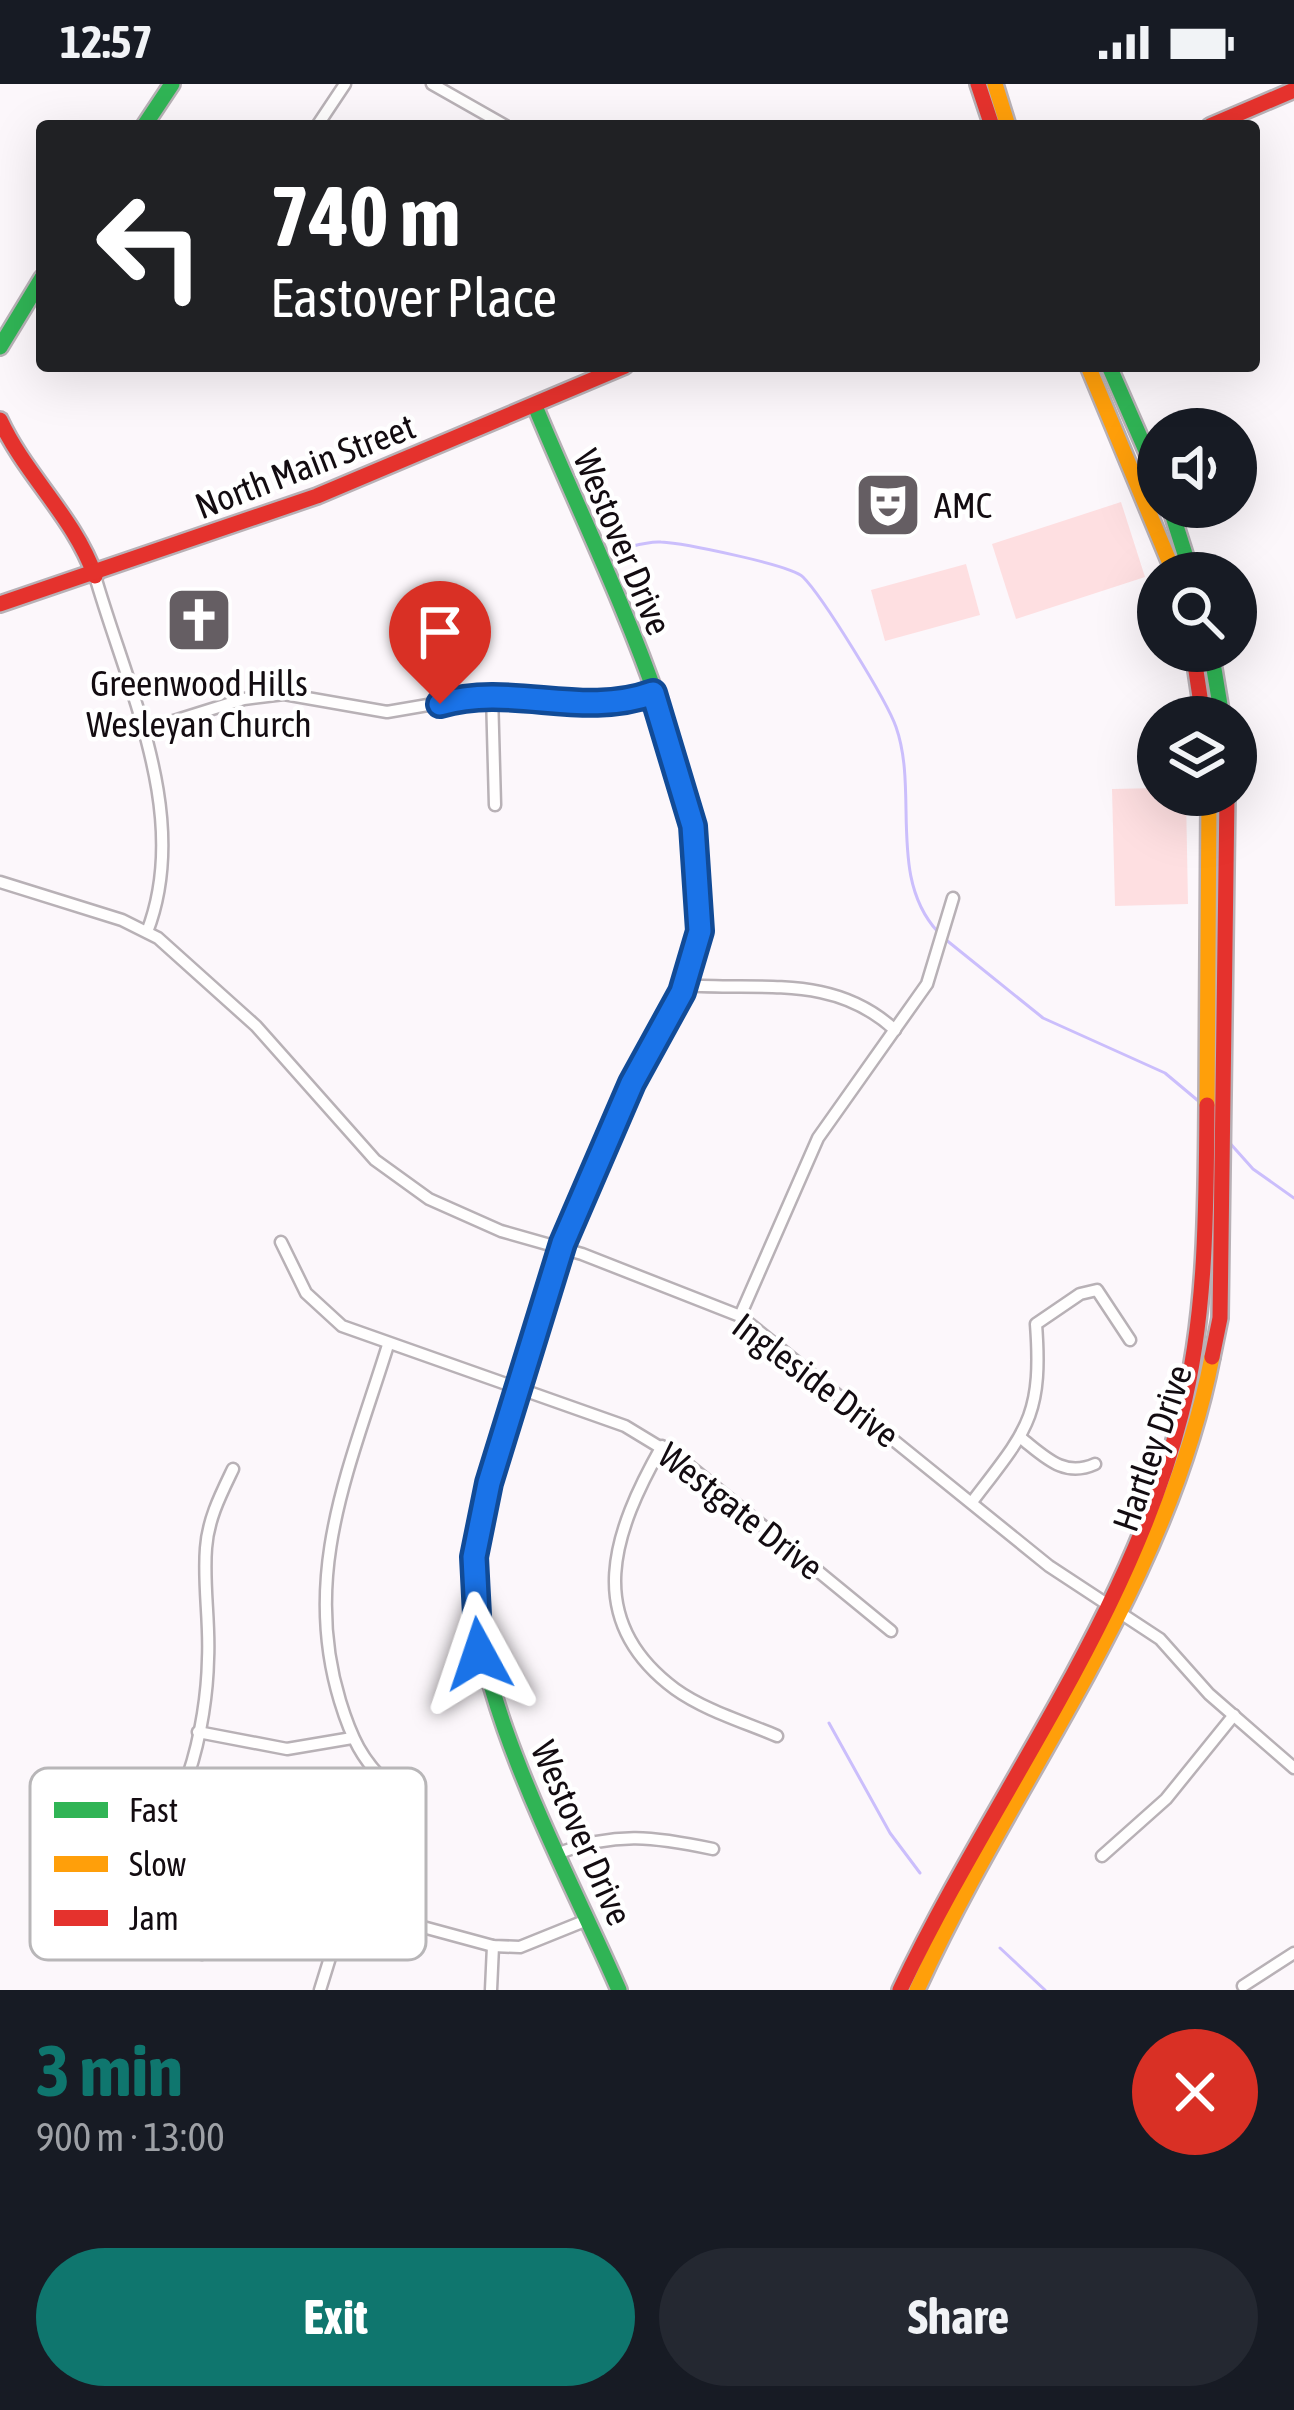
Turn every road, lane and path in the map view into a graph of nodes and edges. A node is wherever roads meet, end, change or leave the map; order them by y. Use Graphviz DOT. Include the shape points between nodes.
graph roads {
  1 [pos="172,84"];
  2 [pos="345,84"];
  3 [pos="433,84"];
  4 [pos="978,84"];
  5 [pos="995,84"];
  6 [pos="1294,90"];
  7 [pos="148,120"];
  8 [pos="321,120"];
  9 [pos="496,120"];
  10 [pos="990,120"];
  11 [pos="1006,120"];
  12 [pos="1223,120"];
  13 [pos="36,288"];
  14 [pos="0,347"];
  15 [pos="612,372"];
  16 [pos="1090,372"];
  17 [pos="1112,372"];
  18 [pos="535,406"];
  19 [pos="0,420"];
  20 [pos="1137,430"];
  21 [pos="1165,552"];
  22 [pos="94,576"];
  23 [pos="0,604"];
  24 [pos="653,693"];
  25 [pos="492,694"];
  26 [pos="142,731"];
  27 [pos="494,805"];
  28 [pos="1209,816"];
  29 [pos="1227,816"];
  30 [pos="0,882"];
  31 [pos="953,898"];
  32 [pos="148,932"];
  33 [pos="685,986"];
  34 [pos="895,1030"];
  35 [pos="281,1242"];
  36 [pos="561,1250"];
  37 [pos="740,1316"];
  38 [pos="1130,1340"];
  39 [pos="388,1345"];
  40 [pos="519,1388"];
  41 [pos="1021,1438"];
  42 [pos="662,1446"];
  43 [pos="1095,1464"];
  44 [pos="233,1469"];
  45 [pos="972,1502"];
  46 [pos="1106,1602"];
  47 [pos="1123,1613"];
  48 [pos="891,1631"];
  49 [pos="1234,1715"];
  50 [pos="198,1732"];
  51 [pos="777,1736"];
  52 [pos="352,1738"];
  53 [pos="187,1768"];
  54 [pos="369,1768"];
  55 [pos="1294,1768"];
  56 [pos="713,1849"];
  57 [pos="559,1853"];
  58 [pos="1102,1856"];
  59 [pos="587,1920"];
  60 [pos="426,1928"];
  61 [pos="493,1946"];
  62 [pos="1294,1953"];
  63 [pos="329,1960"];
  64 [pos="1244,1986"];
  65 [pos="320,1990"];
  66 [pos="491,1990"];
  67 [pos="620,1990"];
  68 [pos="900,1990"];
  69 [pos="917,1990"];
  1 -- 7 [label="street"];
  2 -- 8 [label="street"];
  3 -- 9 [label="street"];
  4 -- 10 [label="street"];
  5 -- 11 [label="street"];
  6 -- 12 [label="street"];
  13 -- 14 [label="street"];
  15 -- 18 [label="street, North Main Street"];
  16 -- 21 [label="street"];
  17 -- 20 [label="street"];
  18 -- 22 [label="street, North Main Street" via="381,472"];
  18 -- 24 [label="street, Westover Drive"];
  19 -- 22 [label="street" via="69,515"];
  22 -- 23 [label="street, North Main Street"];
  22 -- 26 [label="street"];
  24 -- 25 [label="street" via="596,707"];
  24 -- 33 [label="street, Westover Drive" via="682,774 699,869 700,931"];
  25 -- 26 [label="street" via="387,712 270,695"];
  25 -- 27 [label="street"];
  26 -- 32 [label="street" via="162,824 160,888"];
  28 -- 46 [label="street, Hartley Drive" via="1205,1280 1169,1460"];
  29 -- 47 [label="street, Hartley Drive" via="1220,1318 1200,1420"];
  30 -- 32 [label="street, Ingleside Drive"];
  31 -- 34 [label="street" via="934,971"];
  32 -- 36 [label="street, Ingleside Drive" via="256,1026 396,1177 467,1218"];
  33 -- 34 [label="street" via="825,990 864,1005"];
  33 -- 36 [label="street, Westover Drive" via="632,1083"];
  34 -- 37 [label="street" via="818,1138"];
  35 -- 39 [label="street, Westgate Drive" via="321,1310"];
  36 -- 37 [label="street, Ingleside Drive"];
  36 -- 40 [label="street, Westover Drive"];
  37 -- 45 [label="street, Ingleside Drive"];
  38 -- 41 [label="street" via="1097,1290 1036,1324 1037,1402"];
  39 -- 40 [label="street, Westgate Drive"];
  39 -- 52 [label="street" via="332,1527 324,1580 326,1648"];
  40 -- 42 [label="street, Westgate Drive"];
  40 -- 57 [label="street, Westover Drive" via="482,1508 474,1610 486,1682"];
  41 -- 43 [label="street" via="1062,1468"];
  41 -- 45 [label="street"];
  42 -- 48 [label="street, Westgate Drive"];
  42 -- 51 [label="street" via="616,1544 622,1621 640,1654 679,1692"];
  44 -- 50 [label="street" via="206,1546 208,1666"];
  45 -- 46 [label="street, Ingleside Drive"];
  46 -- 47 [label="street, Ingleside Drive"];
  46 -- 68 [label="street, Hartley Drive"];
  47 -- 49 [label="street, Ingleside Drive"];
  47 -- 69 [label="street, Hartley Drive" via="955,1906"];
  49 -- 55 [label="street, Ingleside Drive"];
  49 -- 58 [label="street" via="1166,1799"];
  50 -- 52 [label="street" via="287,1749"];
  50 -- 53 [label="street"];
  52 -- 54 [label="street"];
  56 -- 57 [label="street" via="646,1835"];
  57 -- 59 [label="street, Westover Drive"];
  59 -- 61 [label="street" via="520,1947"];
  59 -- 67 [label="street, Westover Drive"];
  60 -- 61 [label="street"];
  61 -- 66 [label="street"];
  62 -- 64 [label="street"];
  63 -- 65 [label="street"];
}
